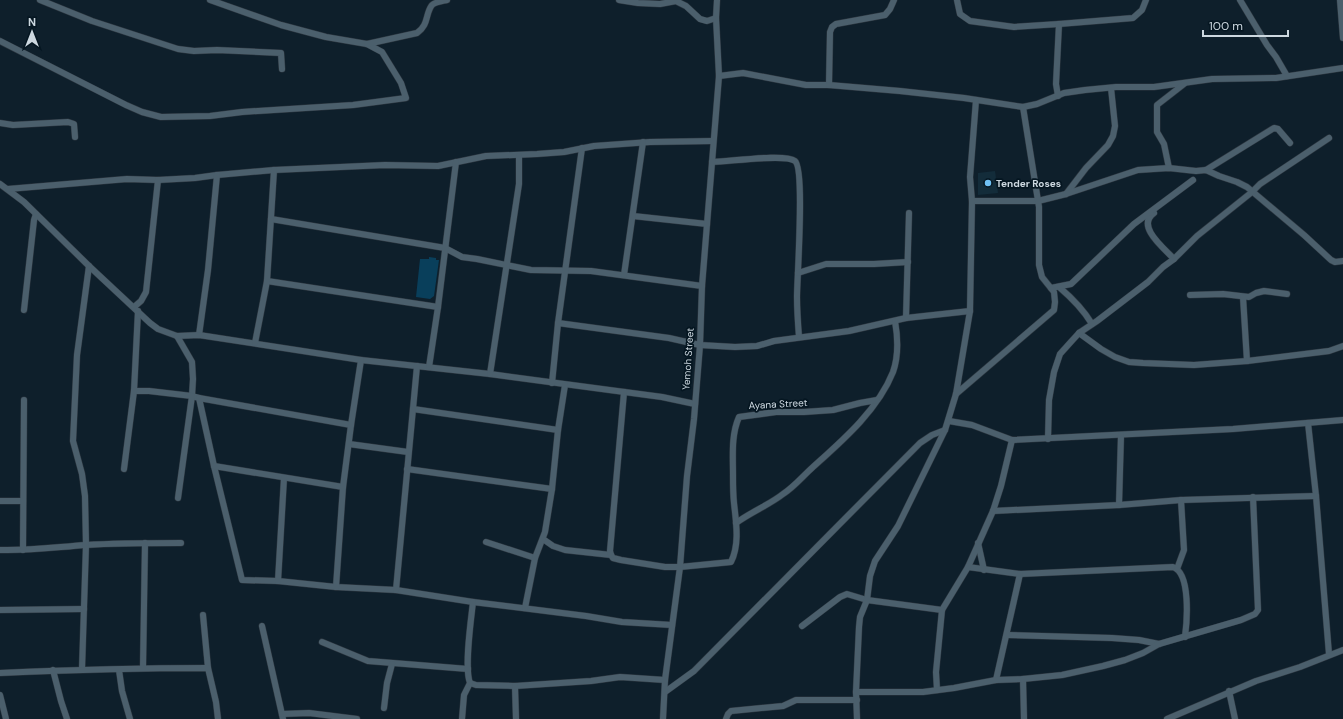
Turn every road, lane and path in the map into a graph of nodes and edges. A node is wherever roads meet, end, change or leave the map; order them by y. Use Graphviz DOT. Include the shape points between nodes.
graph roads {
  1 [pos="40,0"];
  2 [pos="210,0"];
  3 [pos="447,0"];
  4 [pos="619,0"];
  5 [pos="717,0"];
  6 [pos="894,0"];
  7 [pos="957,0"];
  8 [pos="1146,0"];
  9 [pos="1240,0"];
  10 [pos="1340,0"];
  11 [pos="716,18"];
  12 [pos="1059,24"];
  13 [pos="1343,38"];
  14 [pos="0,41"];
  15 [pos="368,44"];
  16 [pos="1343,68"];
  17 [pos="282,69"];
  18 [pos="719,76"];
  19 [pos="1288,76"];
  20 [pos="1186,82"];
  21 [pos="829,85"];
  22 [pos="1111,88"];
  23 [pos="1058,96"];
  24 [pos="976,100"];
  25 [pos="1023,107"];
  26 [pos="0,123"];
  27 [pos="75,137"];
  28 [pos="1329,138"];
  29 [pos="713,141"];
  30 [pos="643,142"];
  31 [pos="1290,143"];
  32 [pos="582,148"];
  33 [pos="519,156"];
  34 [pos="456,162"];
  35 [pos="712,162"];
  36 [pos="1170,168"];
  37 [pos="274,170"];
  38 [pos="1183,170"];
  39 [pos="1206,170"];
  40 [pos="217,175"];
  41 [pos="158,180"];
  42 [pos="1193,180"];
  43 [pos="0,184"];
  44 [pos="8,189"];
  45 [pos="1252,192"];
  46 [pos="1066,194"];
  47 [pos="972,201"];
  48 [pos="1038,201"];
  49 [pos="909,213"];
  50 [pos="36,214"];
  51 [pos="633,216"];
  52 [pos="271,219"];
  53 [pos="707,224"];
  54 [pos="445,248"];
  55 [pos="1174,259"];
  56 [pos="1343,261"];
  57 [pos="908,262"];
  58 [pos="89,266"];
  59 [pos="506,266"];
  60 [pos="566,271"];
  61 [pos="798,273"];
  62 [pos="624,275"];
  63 [pos="267,281"];
  64 [pos="702,286"];
  65 [pos="1059,287"];
  66 [pos="1051,288"];
  67 [pos="1287,294"];
  68 [pos="1190,295"];
  69 [pos="1243,297"];
  70 [pos="438,307"];
  71 [pos="136,309"];
  72 [pos="24,310"];
  73 [pos="970,311"];
  74 [pos="906,318"];
  75 [pos="895,321"];
  76 [pos="558,323"];
  77 [pos="1092,324"];
  78 [pos="1079,332"];
  79 [pos="199,335"];
  80 [pos="177,336"];
  81 [pos="799,337"];
  82 [pos="255,343"];
  83 [pos="700,345"];
  84 [pos="1343,346"];
  85 [pos="361,360"];
  86 [pos="1247,361"];
  87 [pos="417,366"];
  88 [pos="429,367"];
  89 [pos="490,374"];
  90 [pos="552,383"];
  91 [pos="565,385"];
  92 [pos="134,391"];
  93 [pos="624,392"];
  94 [pos="956,394"];
  95 [pos="195,397"];
  96 [pos="24,400"];
  97 [pos="877,400"];
  98 [pos="695,404"];
  99 [pos="413,409"];
  100 [pos="1343,420"];
  101 [pos="949,421"];
  102 [pos="1308,423"];
  103 [pos="351,425"];
  104 [pos="558,430"];
  105 [pos="945,430"];
  106 [pos="1121,435"];
  107 [pos="1048,439"];
  108 [pos="1012,440"];
  109 [pos="349,444"];
  110 [pos="408,452"];
  111 [pos="214,466"];
  112 [pos="124,469"];
  113 [pos="407,469"];
  114 [pos="284,478"];
  115 [pos="343,487"];
  116 [pos="552,489"];
  117 [pos="1316,496"];
  118 [pos="1254,497"];
  119 [pos="178,498"];
  120 [pos="1181,500"];
  121 [pos="0,501"];
  122 [pos="23,502"];
  123 [pos="1119,505"];
  124 [pos="993,511"];
  125 [pos="736,523"];
  126 [pos="543,539"];
  127 [pos="486,542"];
  128 [pos="145,543"];
  129 [pos="181,543"];
  130 [pos="978,543"];
  131 [pos="86,545"];
  132 [pos="0,550"];
  133 [pos="23,550"];
  134 [pos="611,555"];
  135 [pos="535,558"];
  136 [pos="680,567"];
  137 [pos="968,567"];
  138 [pos="1177,568"];
  139 [pos="984,570"];
  140 [pos="1020,574"];
  141 [pos="278,581"];
  142 [pos="336,587"];
  143 [pos="396,590"];
  144 [pos="867,600"];
  145 [pos="473,602"];
  146 [pos="525,608"];
  147 [pos="84,609"];
  148 [pos="0,610"];
  149 [pos="942,610"];
  150 [pos="203,615"];
  151 [pos="672,625"];
  152 [pos="262,626"];
  153 [pos="802,626"];
  154 [pos="1006,636"];
  155 [pos="1185,637"];
  156 [pos="322,642"];
  157 [pos="1159,644"];
  158 [pos="1343,650"];
  159 [pos="1329,654"];
  160 [pos="392,664"];
  161 [pos="143,668"];
  162 [pos="208,668"];
  163 [pos="82,669"];
  164 [pos="468,669"];
  165 [pos="53,670"];
  166 [pos="119,670"];
  167 [pos="0,673"];
  168 [pos="1023,679"];
  169 [pos="665,680"];
  170 [pos="996,680"];
  171 [pos="470,683"];
  172 [pos="516,686"];
  173 [pos="937,690"];
  174 [pos="665,692"];
  175 [pos="856,692"];
  176 [pos="1229,692"];
  177 [pos="0,695"];
  178 [pos="856,700"];
  179 [pos="384,708"];
  180 [pos="282,717"];
  181 [pos="1178,717"];
  182 [pos="6,719"];
  183 [pos="67,719"];
  184 [pos="130,719"];
  185 [pos="218,719"];
  186 [pos="357,719"];
  187 [pos="462,719"];
  188 [pos="516,719"];
  189 [pos="663,719"];
  190 [pos="726,719"];
  191 [pos="857,719"];
  192 [pos="1024,719"];
  193 [pos="1168,719"];
  194 [pos="1235,719"];
  1 -- 17 [label="street" via="92,21 178,48 194,51 281,53"];
  2 -- 15 [label="street" via="281,25 326,37"];
  3 -- 15 [label="street" via="432,5 423,29 417,33"];
  4 -- 11 [label="street" via="638,4 676,1 700,19 707,21"];
  5 -- 11 [label="street, Yemoh Street"];
  6 -- 21 [label="street" via="885,15 836,24 832,27"];
  7 -- 12 [label="street" via="960,14 970,22 1014,27"];
  8 -- 12 [label="street" via="1142,10 1133,18"];
  9 -- 19 [label="street"];
  10 -- 13 [label="street"];
  11 -- 18 [label="street, Yemoh Street"];
  12 -- 23 [label="street" via="1056,84"];
  14 -- 15 [label="street" via="126,105 161,117 210,116 406,98 401,82 385,55"];
  16 -- 19 [label="street"];
  18 -- 21 [label="street" via="743,73 806,84"];
  18 -- 29 [label="street, Yemoh Street"];
  19 -- 20 [label="street"];
  20 -- 22 [label="street" via="1154,87"];
  20 -- 36 [label="street" via="1157,105 1157,132 1164,144"];
  21 -- 24 [label="street"];
  22 -- 23 [label="street" via="1064,93"];
  22 -- 46 [label="street" via="1115,126 1113,136"];
  23 -- 25 [label="street"];
  24 -- 25 [label="street"];
  24 -- 47 [label="street" via="970,177"];
  25 -- 48 [label="street"];
  26 -- 27 [label="street" via="13,125 68,122 74,124"];
  28 -- 45 [label="street"];
  29 -- 30 [label="street"];
  29 -- 35 [label="street, Yemoh Street"];
  30 -- 32 [label="street"];
  30 -- 51 [label="street"];
  31 -- 39 [label="street" via="1278,129 1274,128"];
  32 -- 33 [label="street"];
  32 -- 60 [label="street"];
  33 -- 34 [label="street" via="486,156"];
  33 -- 59 [label="street" via="519,184"];
  34 -- 37 [label="street" via="438,166"];
  34 -- 54 [label="street"];
  35 -- 53 [label="street, Yemoh Street"];
  35 -- 61 [label="street" via="777,158 796,161 800,188"];
  36 -- 38 [label="street"];
  36 -- 46 [label="street" via="1138,170"];
  37 -- 40 [label="street"];
  37 -- 52 [label="street"];
  38 -- 39 [label="street"];
  38 -- 42 [label="street"];
  39 -- 45 [label="street" via="1237,182"];
  40 -- 41 [label="street"];
  40 -- 79 [label="street"];
  41 -- 44 [label="street" via="127,179"];
  41 -- 71 [label="street" via="146,292"];
  42 -- 55 [label="street" via="1193,185 1150,215 1148,221 1150,233"];
  42 -- 65 [label="street" via="1134,224 1071,284"];
  43 -- 44 [label="street"];
  44 -- 50 [label="street"];
  45 -- 55 [label="street" via="1197,236"];
  45 -- 56 [label="street" via="1331,260"];
  46 -- 48 [label="street"];
  47 -- 48 [label="street"];
  47 -- 73 [label="street"];
  48 -- 66 [label="street" via="1039,265 1042,277"];
  49 -- 57 [label="street"];
  50 -- 58 [label="street"];
  50 -- 72 [label="street"];
  51 -- 53 [label="street"];
  51 -- 62 [label="street"];
  52 -- 54 [label="street"];
  52 -- 63 [label="street"];
  53 -- 64 [label="street, Yemoh Street"];
  54 -- 59 [label="street" via="462,258"];
  54 -- 70 [label="street"];
  55 -- 77 [label="street"];
  57 -- 61 [label="street" via="826,264"];
  57 -- 74 [label="street"];
  58 -- 71 [label="street"];
  58 -- 131 [label="street" via="76,362 73,441 84,485"];
  59 -- 60 [label="street"];
  59 -- 89 [label="street"];
  60 -- 62 [label="street"];
  60 -- 76 [label="street"];
  61 -- 81 [label="street"];
  62 -- 64 [label="street"];
  63 -- 70 [label="street"];
  63 -- 82 [label="street"];
  64 -- 83 [label="street, Yemoh Street"];
  65 -- 66 [label="street"];
  65 -- 77 [label="street" via="1074,299"];
  66 -- 94 [label="street" via="1054,292 1054,310"];
  67 -- 69 [label="street" via="1264,291"];
  68 -- 69 [label="street" via="1223,294"];
  69 -- 86 [label="street"];
  70 -- 88 [label="street"];
  71 -- 80 [label="street" via="158,329"];
  71 -- 92 [label="street"];
  73 -- 74 [label="street"];
  73 -- 94 [label="street"];
  74 -- 75 [label="street"];
  75 -- 81 [label="street" via="855,330"];
  75 -- 97 [label="street" via="898,341 893,370"];
  76 -- 83 [label="street" via="669,338"];
  76 -- 90 [label="street"];
  77 -- 78 [label="street"];
  78 -- 86 [label="street" via="1101,349 1129,362 1194,364"];
  78 -- 107 [label="street" via="1060,354 1054,372 1049,400"];
  79 -- 80 [label="street"];
  79 -- 82 [label="street"];
  80 -- 95 [label="street" via="192,362"];
  81 -- 83 [label="street" via="757,346"];
  82 -- 85 [label="street"];
  83 -- 98 [label="street, Yemoh Street"];
  84 -- 86 [label="street" via="1329,351"];
  85 -- 87 [label="street"];
  85 -- 103 [label="street"];
  87 -- 88 [label="street"];
  87 -- 99 [label="street"];
  88 -- 89 [label="street"];
  89 -- 90 [label="street"];
  90 -- 91 [label="street"];
  91 -- 93 [label="street"];
  91 -- 104 [label="street"];
  92 -- 95 [label="street"];
  92 -- 112 [label="street"];
  93 -- 98 [label="street"];
  93 -- 134 [label="street"];
  94 -- 101 [label="street"];
  95 -- 103 [label="street"];
  95 -- 111 [label="street"];
  95 -- 119 [label="street"];
  96 -- 122 [label="street"];
  97 -- 125 [label="street" via="864,418 784,494"];
  97 -- 125 [label="street, Ayana Street" via="833,410 776,412 739,417 733,451"];
  98 -- 136 [label="street, Yemoh Street"];
  99 -- 104 [label="street"];
  99 -- 110 [label="street"];
  100 -- 102 [label="street"];
  101 -- 105 [label="street"];
  101 -- 108 [label="street" via="972,425"];
  102 -- 106 [label="street"];
  102 -- 117 [label="street"];
  103 -- 109 [label="street"];
  104 -- 116 [label="street"];
  105 -- 144 [label="street" via="898,526 875,561"];
  105 -- 174 [label="street" via="920,443 694,670"];
  106 -- 107 [label="street"];
  106 -- 123 [label="street"];
  107 -- 108 [label="street"];
  108 -- 124 [label="street"];
  109 -- 110 [label="street"];
  109 -- 115 [label="street"];
  110 -- 113 [label="street"];
  111 -- 114 [label="street"];
  111 -- 141 [label="street" via="242,580"];
  113 -- 116 [label="street"];
  113 -- 143 [label="street"];
  114 -- 115 [label="street"];
  114 -- 141 [label="street"];
  115 -- 142 [label="street"];
  116 -- 126 [label="street"];
  117 -- 118 [label="street"];
  117 -- 159 [label="street"];
  118 -- 120 [label="street"];
  118 -- 155 [label="street" via="1258,612 1241,620"];
  120 -- 123 [label="street"];
  120 -- 138 [label="street" via="1184,550"];
  121 -- 122 [label="street"];
  122 -- 133 [label="street"];
  123 -- 124 [label="street"];
  124 -- 130 [label="street"];
  125 -- 136 [label="street" via="736,543 731,562"];
  126 -- 134 [label="street" via="565,550"];
  126 -- 135 [label="street"];
  127 -- 135 [label="street"];
  128 -- 129 [label="street"];
  128 -- 131 [label="street"];
  128 -- 161 [label="street"];
  130 -- 137 [label="street"];
  130 -- 139 [label="street"];
  131 -- 133 [label="street"];
  131 -- 147 [label="street"];
  132 -- 133 [label="street"];
  134 -- 136 [label="street" via="621,560"];
  135 -- 146 [label="street"];
  136 -- 151 [label="street, Yemoh Street"];
  137 -- 139 [label="street"];
  137 -- 149 [label="street"];
  138 -- 140 [label="street"];
  138 -- 155 [label="street" via="1185,585 1188,615"];
  139 -- 140 [label="street"];
  140 -- 154 [label="street"];
  141 -- 142 [label="street"];
  142 -- 143 [label="street"];
  143 -- 145 [label="street"];
  144 -- 149 [label="street"];
  144 -- 153 [label="street" via="847,594"];
  144 -- 175 [label="street" via="860,617"];
  145 -- 146 [label="street"];
  145 -- 164 [label="street"];
  146 -- 151 [label="street" via="622,622"];
  147 -- 148 [label="street"];
  147 -- 163 [label="street"];
  149 -- 173 [label="street" via="936,672"];
  150 -- 162 [label="street"];
  151 -- 169 [label="street, Yemoh Street"];
  152 -- 180 [label="street"];
  154 -- 157 [label="street" via="1112,638"];
  154 -- 170 [label="street"];
  155 -- 157 [label="street"];
  156 -- 160 [label="street" via="368,661"];
  157 -- 168 [label="street" via="1143,653 1103,666"];
  158 -- 159 [label="street"];
  159 -- 176 [label="street"];
  160 -- 164 [label="street"];
  160 -- 179 [label="street"];
  161 -- 162 [label="street"];
  161 -- 166 [label="street"];
  162 -- 185 [label="street"];
  163 -- 165 [label="street"];
  163 -- 166 [label="street"];
  164 -- 171 [label="street"];
  165 -- 167 [label="street"];
  165 -- 183 [label="street"];
  166 -- 184 [label="street"];
  168 -- 170 [label="street"];
  168 -- 192 [label="street"];
  169 -- 172 [label="street" via="620,677"];
  169 -- 174 [label="street, Yemoh Street"];
  170 -- 173 [label="street"];
  171 -- 172 [label="street"];
  171 -- 187 [label="street" via="464,695"];
  172 -- 188 [label="street"];
  173 -- 175 [label="street"];
  174 -- 189 [label="street, Yemoh Street"];
  175 -- 178 [label="street"];
  176 -- 181 [label="street"];
  176 -- 194 [label="street"];
  177 -- 182 [label="street"];
  178 -- 190 [label="street" via="796,700 783,706 731,711"];
  178 -- 191 [label="street"];
  180 -- 186 [label="street" via="309,713"];
  181 -- 193 [label="street"];
}
